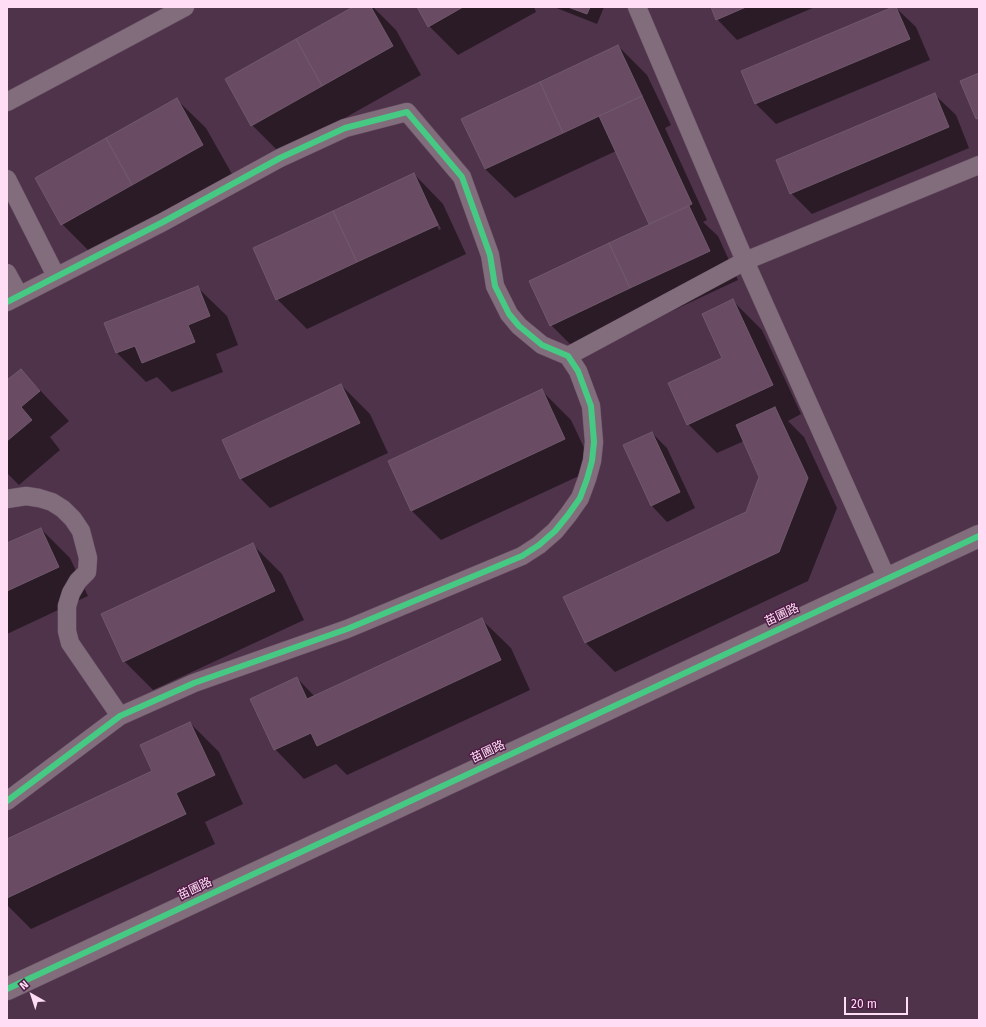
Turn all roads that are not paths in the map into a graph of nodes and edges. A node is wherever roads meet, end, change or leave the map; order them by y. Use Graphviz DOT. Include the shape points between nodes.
graph roads {
  1 [pos="185,7"];
  2 [pos="637,7"];
  3 [pos="7,102"];
  4 [pos="979,165"];
  5 [pos="7,179"];
  6 [pos="745,261"];
  7 [pos="7,273"];
  8 [pos="56,276"];
  9 [pos="13,298"];
  10 [pos="568,356"];
  11 [pos="7,499"];
  12 [pos="979,536"];
  13 [pos="886,579"];
  14 [pos="120,716"];
  15 [pos="7,801"];
  16 [pos="7,989"];
  1 -- 3 [label="street"];
  2 -- 6 [label="street"];
  4 -- 6 [label="street"];
  5 -- 8 [label="street"];
  6 -- 10 [label="street"];
  6 -- 13 [label="street"];
  7 -- 9 [label="street"];
  8 -- 9 [label="street"];
  8 -- 10 [label="street" via="163,222 280,158 345,128 407,112 462,177 490,255 495,286 509,314 542,345"];
  10 -- 14 [label="street" via="578,371 591,406 594,424 592,461 580,498 555,531 539,545 522,556 347,629 194,683"];
  11 -- 14 [label="street" via="26,496 52,502 63,509 81,531 88,558 87,572 71,593 67,606 67,631 70,643"];
  12 -- 13 [label="street, 苗圃路"];
  13 -- 16 [label="street, 苗圃路"];
  14 -- 15 [label="street"];
}
